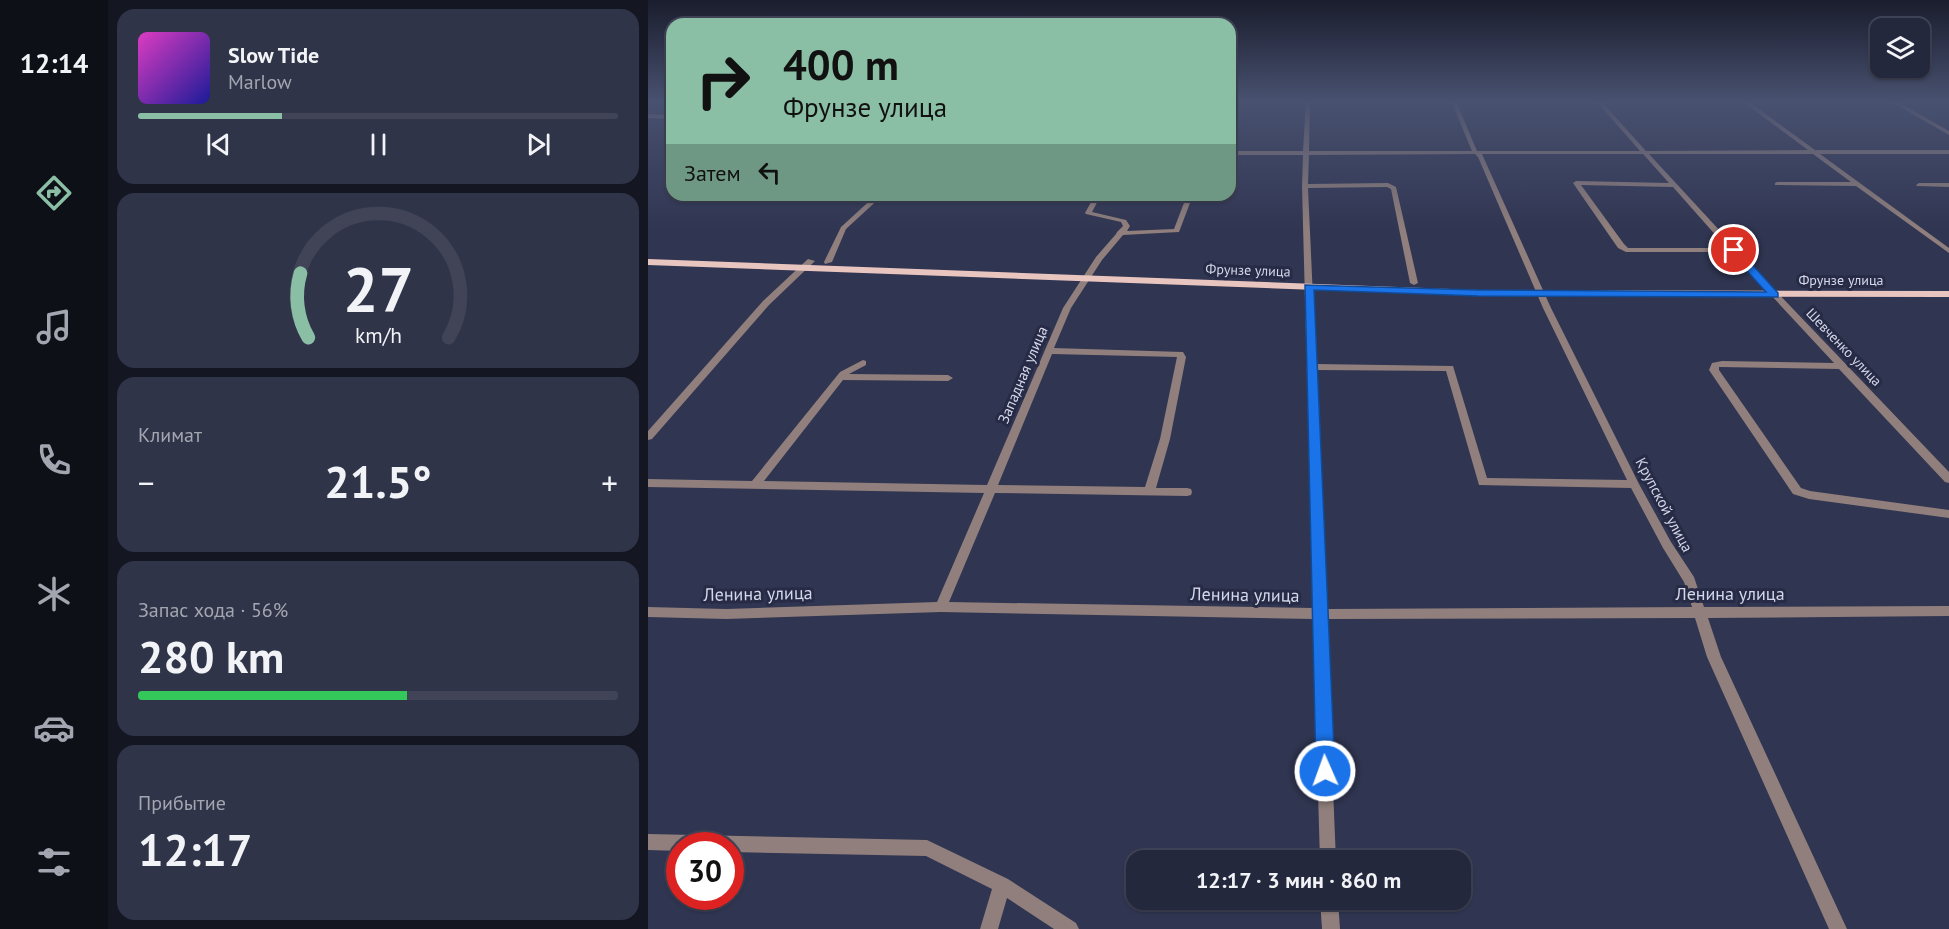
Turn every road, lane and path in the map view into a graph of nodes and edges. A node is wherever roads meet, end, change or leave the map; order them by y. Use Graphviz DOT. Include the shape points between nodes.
graph roads {
  1 [pos="1305,144"];
  2 [pos="1472,144"];
  3 [pos="1639,144"];
  4 [pos="1804,144"];
  5 [pos="1475,152"];
  6 [pos="1646,152"];
  7 [pos="1815,152"];
  8 [pos="1949,152"];
  9 [pos="1236,153"];
  10 [pos="1305,153"];
  11 [pos="1777,184"];
  12 [pos="1858,184"];
  13 [pos="1676,185"];
  14 [pos="1919,185"];
  15 [pos="1949,185"];
  16 [pos="1305,186"];
  17 [pos="873,201"];
  18 [pos="1095,201"];
  19 [pos="1188,201"];
  20 [pos="1119,233"];
  21 [pos="1734,250"];
  22 [pos="1949,251"];
  23 [pos="648,255"];
  24 [pos="648,262"];
  25 [pos="828,262"];
  26 [pos="807,265"];
  27 [pos="896,268"];
  28 [pos="1088,275"];
  29 [pos="1308,283"];
  30 [pos="1414,283"];
  31 [pos="1949,286"];
  32 [pos="1538,290"];
  33 [pos="1771,291"];
  34 [pos="1949,294"];
  35 [pos="1050,351"];
  36 [pos="863,363"];
  37 [pos="1843,366"];
  38 [pos="1313,367"];
  39 [pos="841,377"];
  40 [pos="948,378"];
  41 [pos="648,437"];
  42 [pos="1949,479"];
  43 [pos="648,483"];
  44 [pos="1634,484"];
  45 [pos="754,486"];
  46 [pos="993,487"];
  47 [pos="1150,490"];
  48 [pos="1187,492"];
  49 [pos="1949,514"];
  50 [pos="941,607"];
  51 [pos="1949,611"];
  52 [pos="648,612"];
  53 [pos="1699,612"];
  54 [pos="1321,614"];
  55 [pos="648,842"];
  56 [pos="1328,850"];
  57 [pos="1002,885"];
  58 [pos="1330,910"];
  59 [pos="989,929"];
  60 [pos="1070,929"];
  61 [pos="1331,929"];
  62 [pos="1838,929"];
  1 -- 10 [label="street"];
  2 -- 5 [label="street, Крупской улица"];
  3 -- 6 [label="street, Шевченко улица"];
  4 -- 7 [label="street"];
  5 -- 6 [label="street"];
  5 -- 10 [label="street"];
  5 -- 32 [label="street, Крупской улица" via="1481,156"];
  6 -- 7 [label="street"];
  6 -- 13 [label="street, Шевченко улица"];
  7 -- 8 [label="street"];
  7 -- 12 [label="street"];
  9 -- 10 [label="street"];
  10 -- 16 [label="street"];
  11 -- 12 [label="street"];
  12 -- 22 [label="street"];
  13 -- 21 [label="street, Шевченко улица"];
  13 -- 21 [label="street" via="1576,183 1626,250"];
  14 -- 15 [label="street"];
  16 -- 29 [label="street"];
  16 -- 30 [label="street" via="1394,188"];
  17 -- 25 [label="street" via="843,228"];
  18 -- 20 [label="street" via="1088,213 1124,220 1127,226"];
  19 -- 20 [label="street" via="1177,231"];
  20 -- 28 [label="street, Западная улица"];
  21 -- 33 [label="street, Шевченко улица"];
  23 -- 26 [label="main road"];
  24 -- 26 [label="main road"];
  25 -- 26 [label="main road"];
  25 -- 27 [label="main road"];
  26 -- 27 [label="main road"];
  26 -- 41 [label="street" via="766,303"];
  27 -- 28 [label="main road, Фрунзе улица"];
  28 -- 29 [label="main road, Фрунзе улица"];
  28 -- 35 [label="street, Западная улица" via="1067,308"];
  29 -- 30 [label="main road, Фрунзе улица"];
  29 -- 32 [label="main road, Фрунзе улица"];
  29 -- 38 [label="street"];
  30 -- 32 [label="main road, Фрунзе улица"];
  31 -- 33 [label="main road, Фрунзе улица"];
  32 -- 33 [label="main road, Фрунзе улица"];
  32 -- 44 [label="street, Крупской улица"];
  33 -- 34 [label="main road, Фрунзе улица"];
  33 -- 37 [label="street, Шевченко улица"];
  35 -- 46 [label="street, Западная улица"];
  35 -- 47 [label="street" via="1182,357"];
  36 -- 39 [label="street"];
  37 -- 42 [label="street, Шевченко улица"];
  37 -- 49 [label="street" via="1722,364 1715,365 1713,370 1797,491"];
  38 -- 44 [label="street" via="1450,368 1483,482"];
  38 -- 54 [label="street"];
  39 -- 40 [label="street"];
  39 -- 45 [label="street"];
  43 -- 45 [label="street"];
  44 -- 53 [label="street, Крупской улица" via="1690,581"];
  45 -- 46 [label="street"];
  46 -- 47 [label="street"];
  46 -- 50 [label="street, Западная улица"];
  47 -- 48 [label="street"];
  50 -- 52 [label="street, Ленина улица" via="726,614"];
  50 -- 54 [label="street, Ленина улица"];
  51 -- 53 [label="street, Ленина улица"];
  53 -- 54 [label="street, Ленина улица"];
  53 -- 62 [label="street, Крупской улица" via="1714,657"];
  54 -- 56 [label="street"];
  55 -- 57 [label="street" via="927,848"];
  57 -- 59 [label="street"];
  57 -- 60 [label="street"];
  58 -- 61 [label="street"];
}
